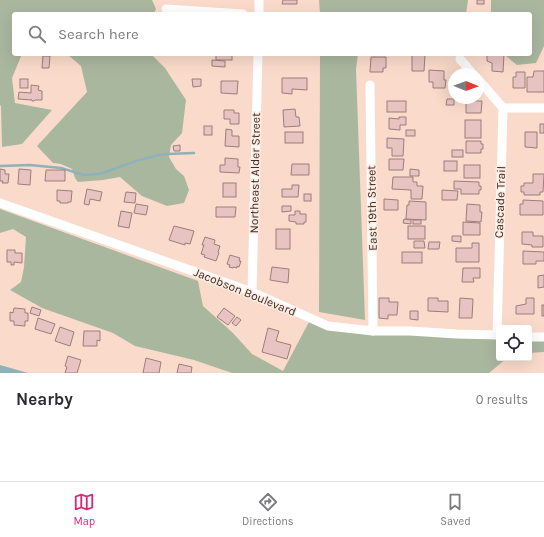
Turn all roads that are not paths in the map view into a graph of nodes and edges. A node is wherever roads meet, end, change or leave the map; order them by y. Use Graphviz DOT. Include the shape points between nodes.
graph roads {
  1 [pos="259,0"];
  2 [pos="166,9"];
  3 [pos="212,12"];
  4 [pos="259,12"];
  5 [pos="258,56"];
  6 [pos="460,59"];
  7 [pos="468,68"];
  8 [pos="370,85"];
  9 [pos="484,86"];
  10 [pos="503,108"];
  11 [pos="544,108"];
  12 [pos="0,203"];
  13 [pos="252,292"];
  14 [pos="498,325"];
  15 [pos="373,331"];
  16 [pos="496,335"];
  17 [pos="532,337"];
  18 [pos="544,337"];
  1 -- 4 [label="street"];
  2 -- 3 [label="street"];
  5 -- 13 [label="street, Northeast Alder Street"];
  6 -- 7 [label="street"];
  8 -- 15 [label="street, East 19th Street"];
  9 -- 10 [label="street"];
  10 -- 11 [label="street"];
  10 -- 14 [label="street, Cascade Trail"];
  12 -- 13 [label="street, Jacobson Boulevard"];
  13 -- 15 [label="street, Jacobson Boulevard" via="328,326"];
  15 -- 16 [label="street, Jacobson Boulevard"];
  17 -- 18 [label="street"];
}
